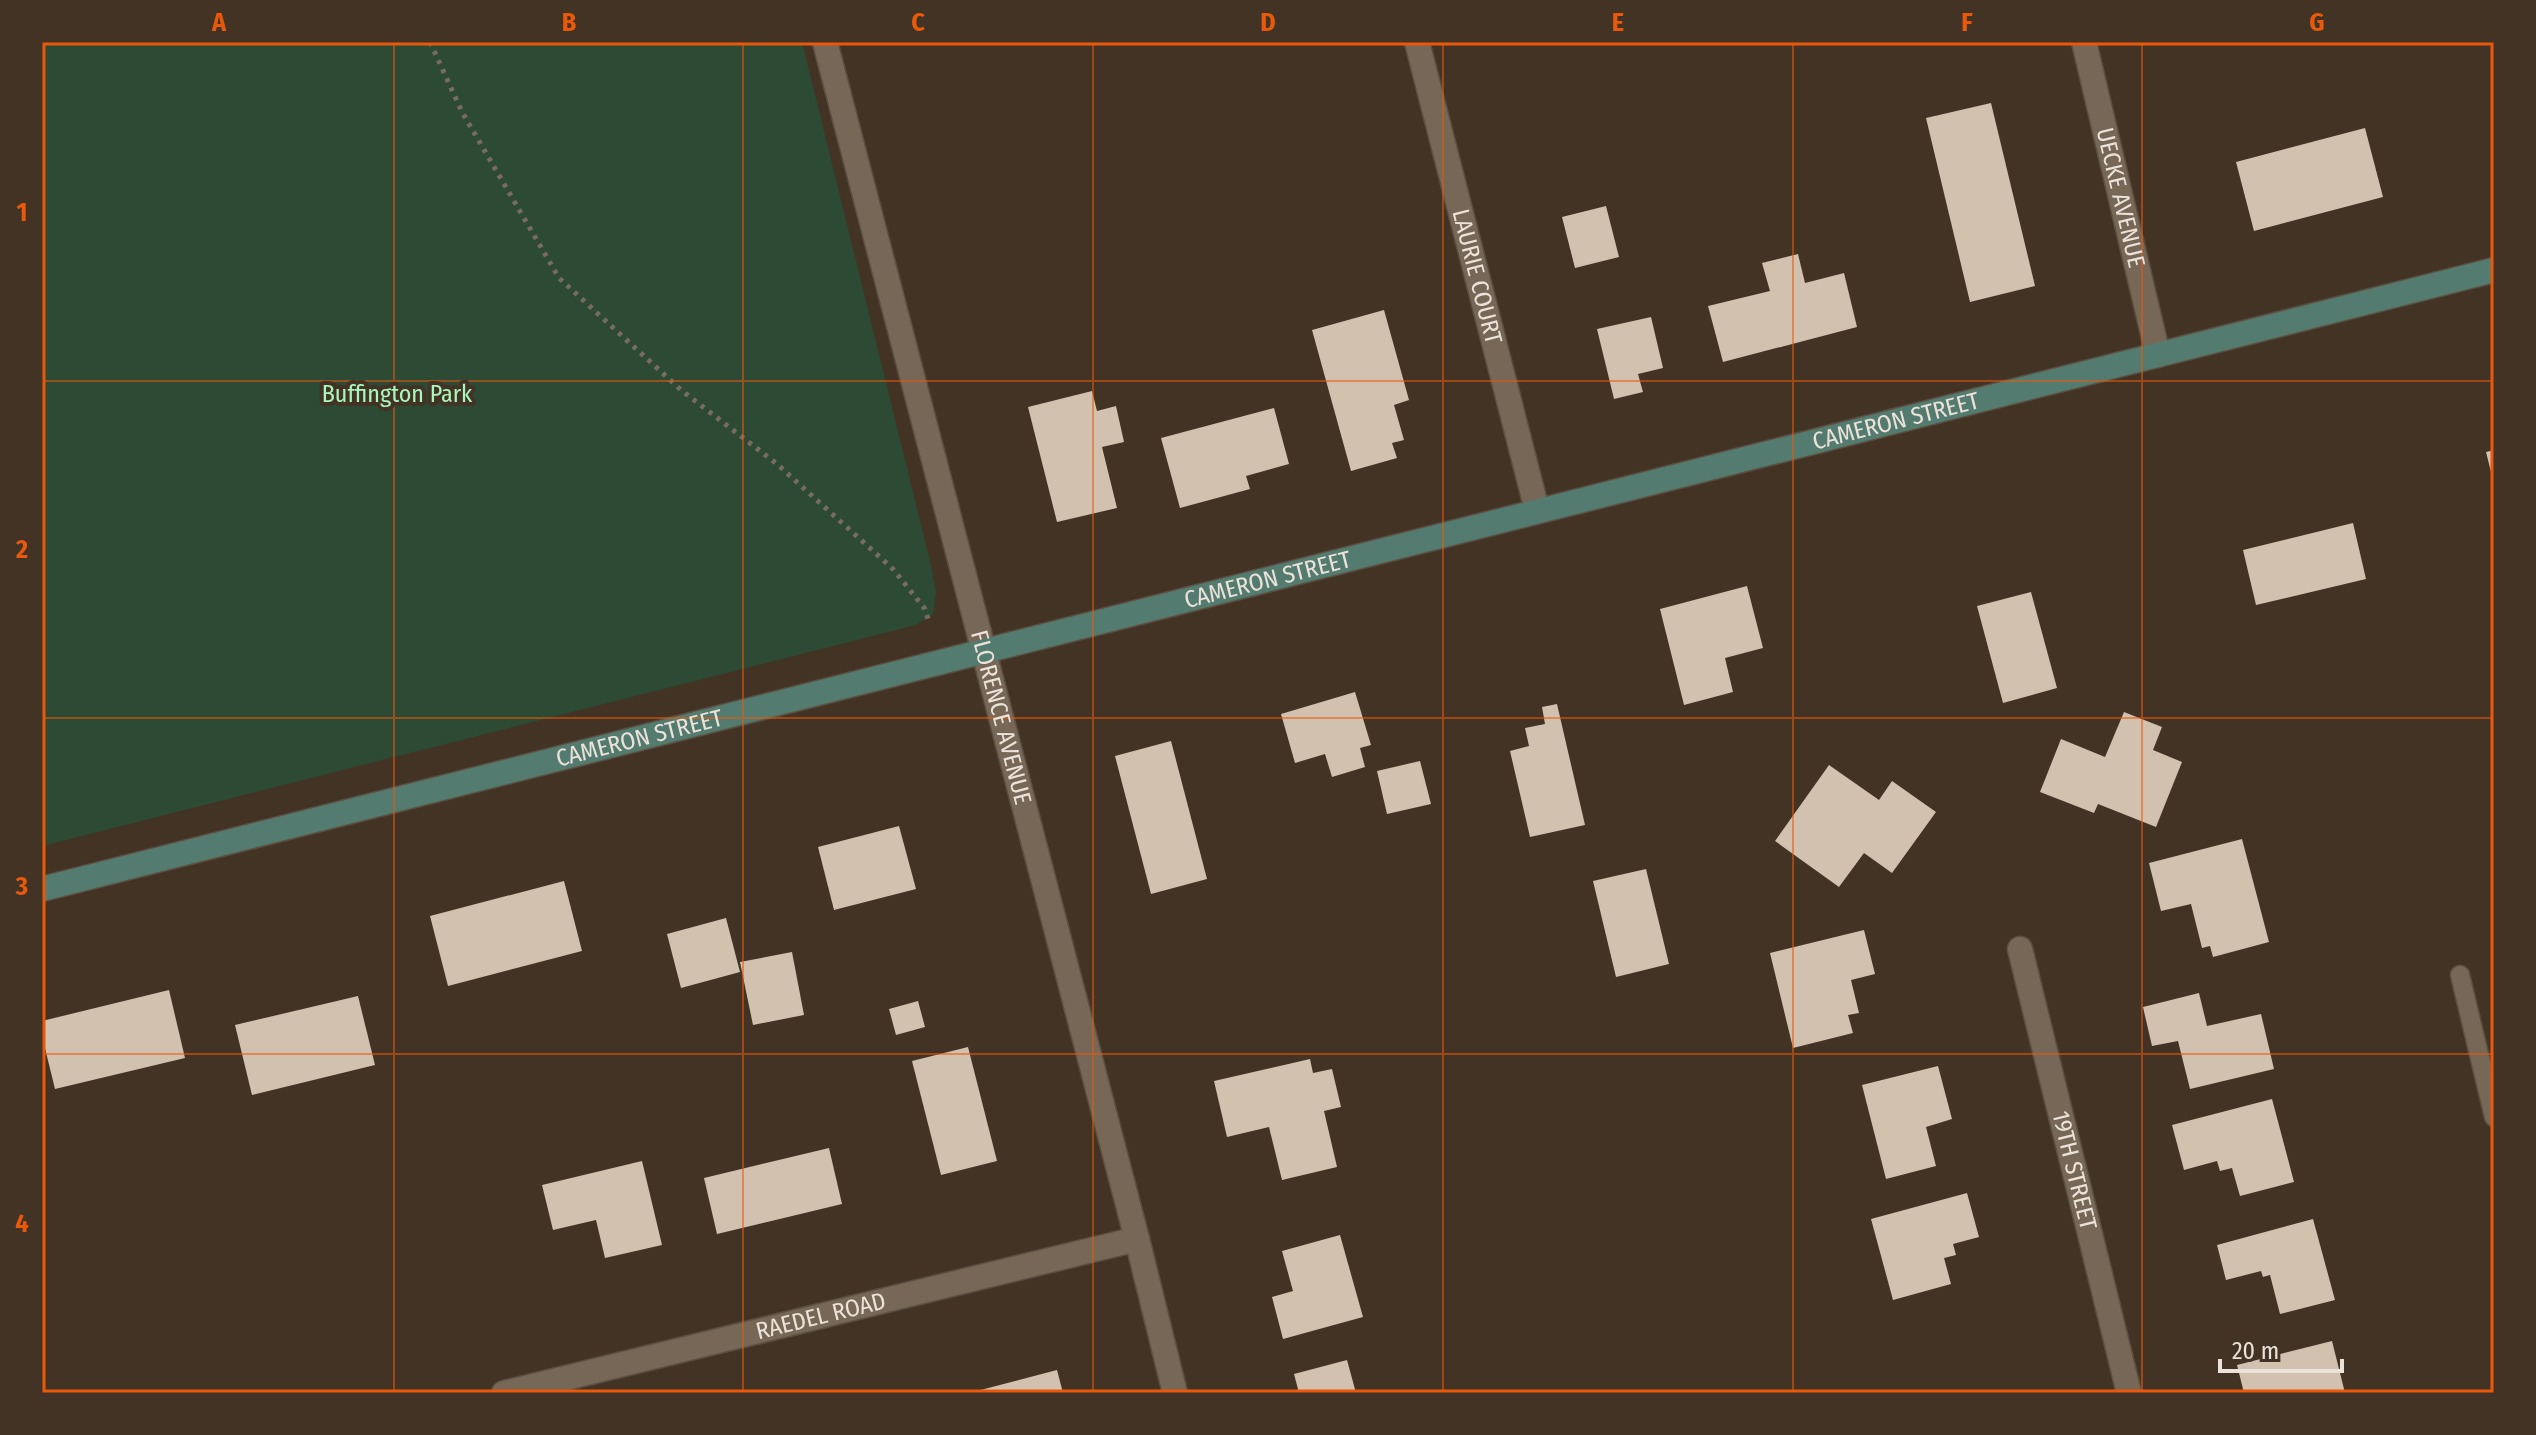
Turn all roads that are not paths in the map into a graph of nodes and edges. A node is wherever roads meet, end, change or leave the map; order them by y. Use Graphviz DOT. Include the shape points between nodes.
graph roads {
  1 [pos="825,42"];
  2 [pos="1417,42"];
  3 [pos="2084,42"];
  4 [pos="2494,270"];
  5 [pos="2158,355"];
  6 [pos="1537,510"];
  7 [pos="982,650"];
  8 [pos="42,889"];
  9 [pos="2020,949"];
  10 [pos="2460,975"];
  11 [pos="2494,1116"];
  12 [pos="1137,1239"];
  13 [pos="504,1393"];
  14 [pos="1175,1393"];
  15 [pos="2129,1393"];
  1 -- 7 [label="street, FLORENCE AVENUE"];
  2 -- 6 [label="street, LAURIE COURT"];
  3 -- 5 [label="street, UECKE AVENUE"];
  4 -- 5 [label="main road, CAMERON STREET"];
  5 -- 6 [label="main road, CAMERON STREET"];
  6 -- 7 [label="main road, CAMERON STREET"];
  7 -- 8 [label="main road, CAMERON STREET"];
  7 -- 12 [label="street, FLORENCE AVENUE"];
  9 -- 15 [label="street, 19TH STREET"];
  10 -- 11 [label="lane"];
  12 -- 13 [label="street, RAEDEL ROAD"];
  12 -- 14 [label="street, FLORENCE AVENUE"];
}
